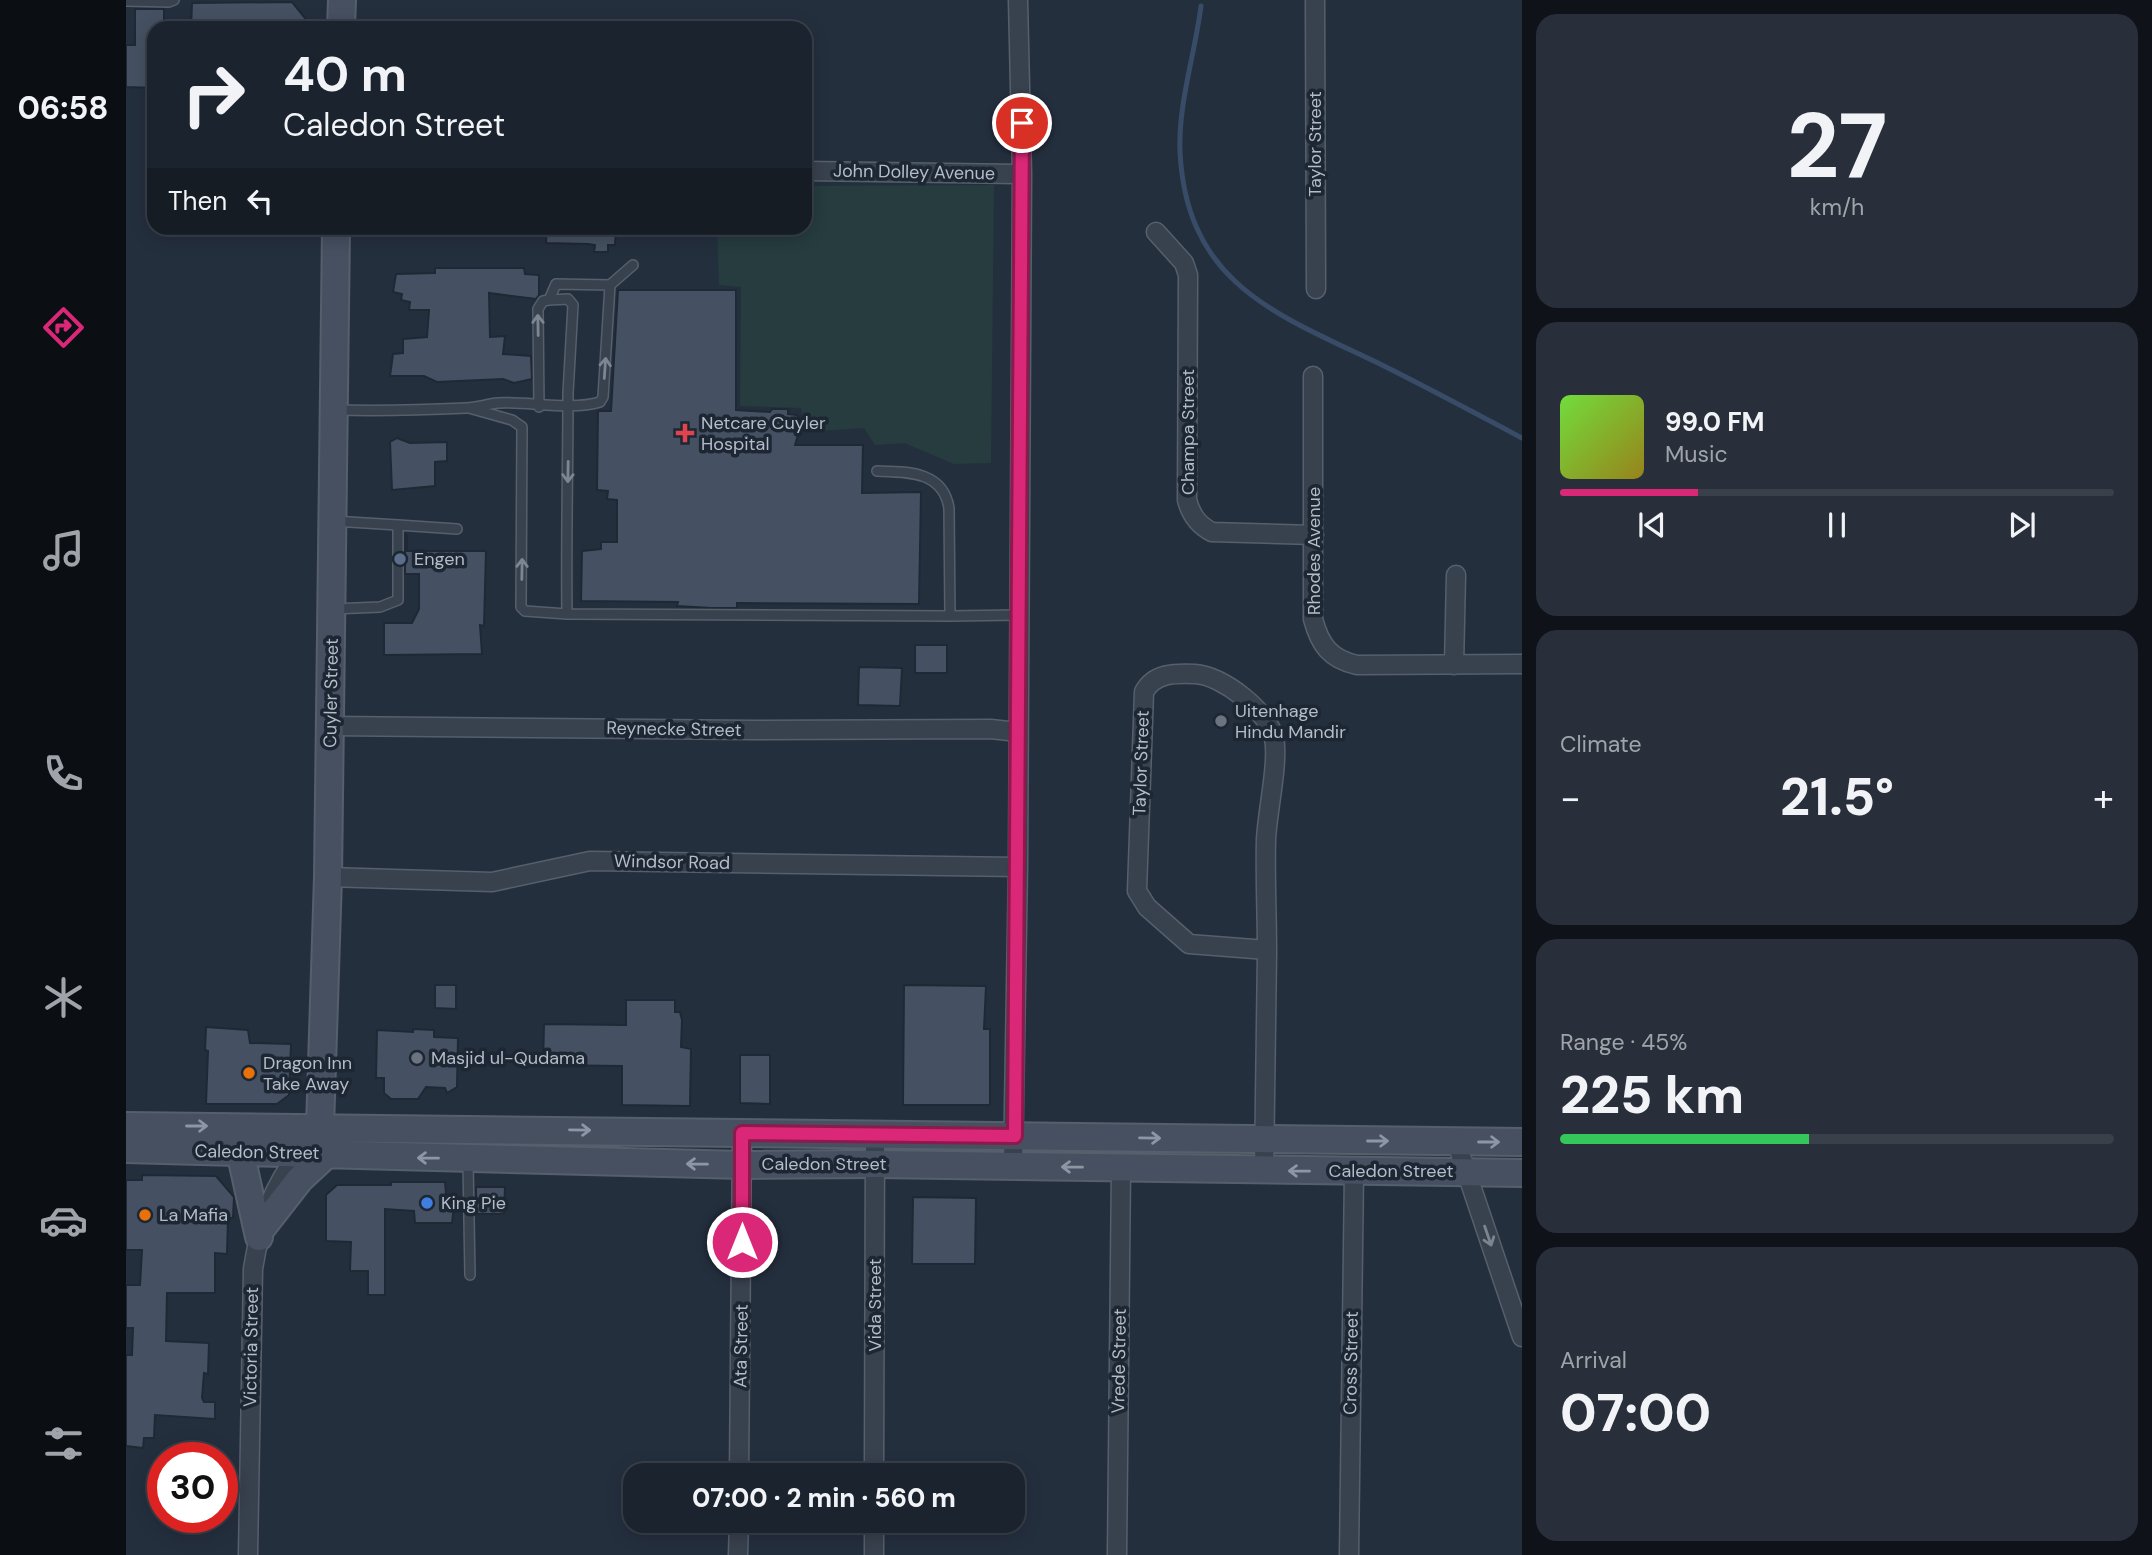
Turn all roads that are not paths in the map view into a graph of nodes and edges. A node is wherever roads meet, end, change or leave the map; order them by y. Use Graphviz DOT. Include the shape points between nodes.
graph roads {
  1 [pos="174,0"];
  2 [pos="342,0"];
  3 [pos="1018,0"];
  4 [pos="1315,0"];
  5 [pos="126,1"];
  6 [pos="341,21"];
  7 [pos="812,171"];
  8 [pos="1022,174"];
  9 [pos="1156,232"];
  10 [pos="337,235"];
  11 [pos="633,265"];
  12 [pos="610,285"];
  13 [pos="1316,289"];
  14 [pos="549,300"];
  15 [pos="1313,376"];
  16 [pos="568,404"];
  17 [pos="540,407"];
  18 [pos="469,408"];
  19 [pos="334,410"];
  20 [pos="877,471"];
  21 [pos="333,521"];
  22 [pos="398,525"];
  23 [pos="457,529"];
  24 [pos="1314,535"];
  25 [pos="1456,575"];
  26 [pos="332,609"];
  27 [pos="567,614"];
  28 [pos="1019,615"];
  29 [pos="950,616"];
  30 [pos="1522,664"];
  31 [pos="1454,665"];
  32 [pos="330,726"];
  33 [pos="1018,732"];
  34 [pos="1018,867"];
  35 [pos="328,877"];
  36 [pos="1267,950"];
  37 [pos="126,1126"];
  38 [pos="320,1127"];
  39 [pos="742,1133"];
  40 [pos="876,1135"];
  41 [pos="1015,1136"];
  42 [pos="1264,1140"];
  43 [pos="1456,1141"];
  44 [pos="1522,1142"];
  45 [pos="126,1149"];
  46 [pos="240,1151"];
  47 [pos="314,1153"];
  48 [pos="468,1159"];
  49 [pos="876,1164"];
  50 [pos="743,1165"];
  51 [pos="1013,1166"];
  52 [pos="1121,1168"];
  53 [pos="1264,1171"];
  54 [pos="1354,1172"];
  55 [pos="1465,1172"];
  56 [pos="1522,1173"];
  57 [pos="260,1233"];
  58 [pos="470,1275"];
  59 [pos="1522,1337"];
  60 [pos="740,1463"];
  61 [pos="874,1463"];
  62 [pos="739,1533"];
  63 [pos="874,1533"];
  64 [pos="248,1555"];
  65 [pos="738,1555"];
  66 [pos="874,1555"];
  67 [pos="1117,1555"];
  68 [pos="1349,1555"];
  1 -- 5 [label="lane"];
  2 -- 6 [label="main road"];
  3 -- 8 [label="street"];
  4 -- 13 [label="street, Taylor Street"];
  7 -- 8 [label="street, John Dolley Avenue"];
  8 -- 28 [label="street"];
  9 -- 24 [label="street, Champa Street" via="1188,275 1187,500 1191,512 1212,532"];
  10 -- 19 [label="main road, Cuyler Street"];
  11 -- 12 [label="lane"];
  12 -- 14 [label="lane" via="556,284"];
  16 -- 12 [label="lane, one-way" via="592,404 603,398"];
  14 -- 16 [label="lane" via="568,299 573,305"];
  17 -- 14 [label="lane, one-way" via="538,309"];
  15 -- 24 [label="street, Rhodes Avenue"];
  16 -- 17 [label="lane"];
  16 -- 27 [label="lane, one-way"];
  17 -- 18 [label="lane" via="499,403"];
  18 -- 19 [label="lane"];
  27 -- 18 [label="lane, one-way" via="522,607 522,427"];
  19 -- 21 [label="main road, Cuyler Street"];
  20 -- 29 [label="lane" via="920,474 944,491 949,508"];
  21 -- 22 [label="lane"];
  21 -- 26 [label="main road, Cuyler Street"];
  22 -- 23 [label="lane"];
  22 -- 26 [label="lane" via="398,600 387,606"];
  24 -- 31 [label="street, Rhodes Avenue" via="1313,619 1325,650 1357,665"];
  25 -- 31 [label="street"];
  26 -- 32 [label="main road, Cuyler Street"];
  27 -- 29 [label="lane"];
  28 -- 29 [label="lane"];
  28 -- 33 [label="street"];
  30 -- 31 [label="street, Rhodes Avenue"];
  32 -- 33 [label="street, Reynecke Street"];
  32 -- 35 [label="main road, Cuyler Street"];
  33 -- 34 [label="street"];
  34 -- 35 [label="street, Windsor Road" via="590,861 492,882"];
  34 -- 41 [label="street"];
  35 -- 38 [label="main road, Cuyler Street"];
  36 -- 36 [label="street, Taylor Street" via="1266,838 1274,737 1258,713 1216,678 1163,676 1143,692 1137,891 1147,907 1189,944"];
  36 -- 42 [label="street, Taylor Street"];
  37 -- 38 [label="main road, Caledon Street, one-way"];
  38 -- 39 [label="main road, Caledon Street, one-way"];
  38 -- 47 [label="main road"];
  39 -- 40 [label="main road, Caledon Street"];
  39 -- 50 [label="street, Ata Street"];
  40 -- 41 [label="main road, Caledon Street"];
  40 -- 49 [label="street, Vida Street"];
  41 -- 42 [label="main road, Caledon Street, one-way"];
  41 -- 51 [label="street"];
  42 -- 43 [label="main road, Caledon Street, one-way"];
  42 -- 53 [label="street, Taylor Street"];
  43 -- 44 [label="main road, Caledon Street, one-way"];
  43 -- 55 [label="street"];
  45 -- 46 [label="main road, Caledon Street"];
  46 -- 47 [label="main road, Caledon Street"];
  46 -- 57 [label="main road"];
  48 -- 47 [label="main road, Caledon Street, one-way"];
  47 -- 57 [label="main road"];
  50 -- 48 [label="main road, Caledon Street, one-way"];
  48 -- 58 [label="lane"];
  49 -- 50 [label="main road, Caledon Street"];
  49 -- 51 [label="main road, Caledon Street"];
  49 -- 61 [label="street, Vida Street"];
  50 -- 60 [label="street, Ata Street"];
  52 -- 51 [label="main road, Caledon Street, one-way"];
  52 -- 53 [label="main road, Caledon Street"];
  52 -- 67 [label="street, Vrede Street"];
  54 -- 53 [label="main road, Caledon Street, one-way"];
  54 -- 55 [label="main road, Caledon Street"];
  54 -- 68 [label="street, Cross Street"];
  55 -- 56 [label="main road, Caledon Street"];
  55 -- 59 [label="street, one-way"];
  57 -- 64 [label="street, Victoria Street" via="253,1269"];
  62 -- 65 [label="street"];
  63 -- 66 [label="street"];
}
